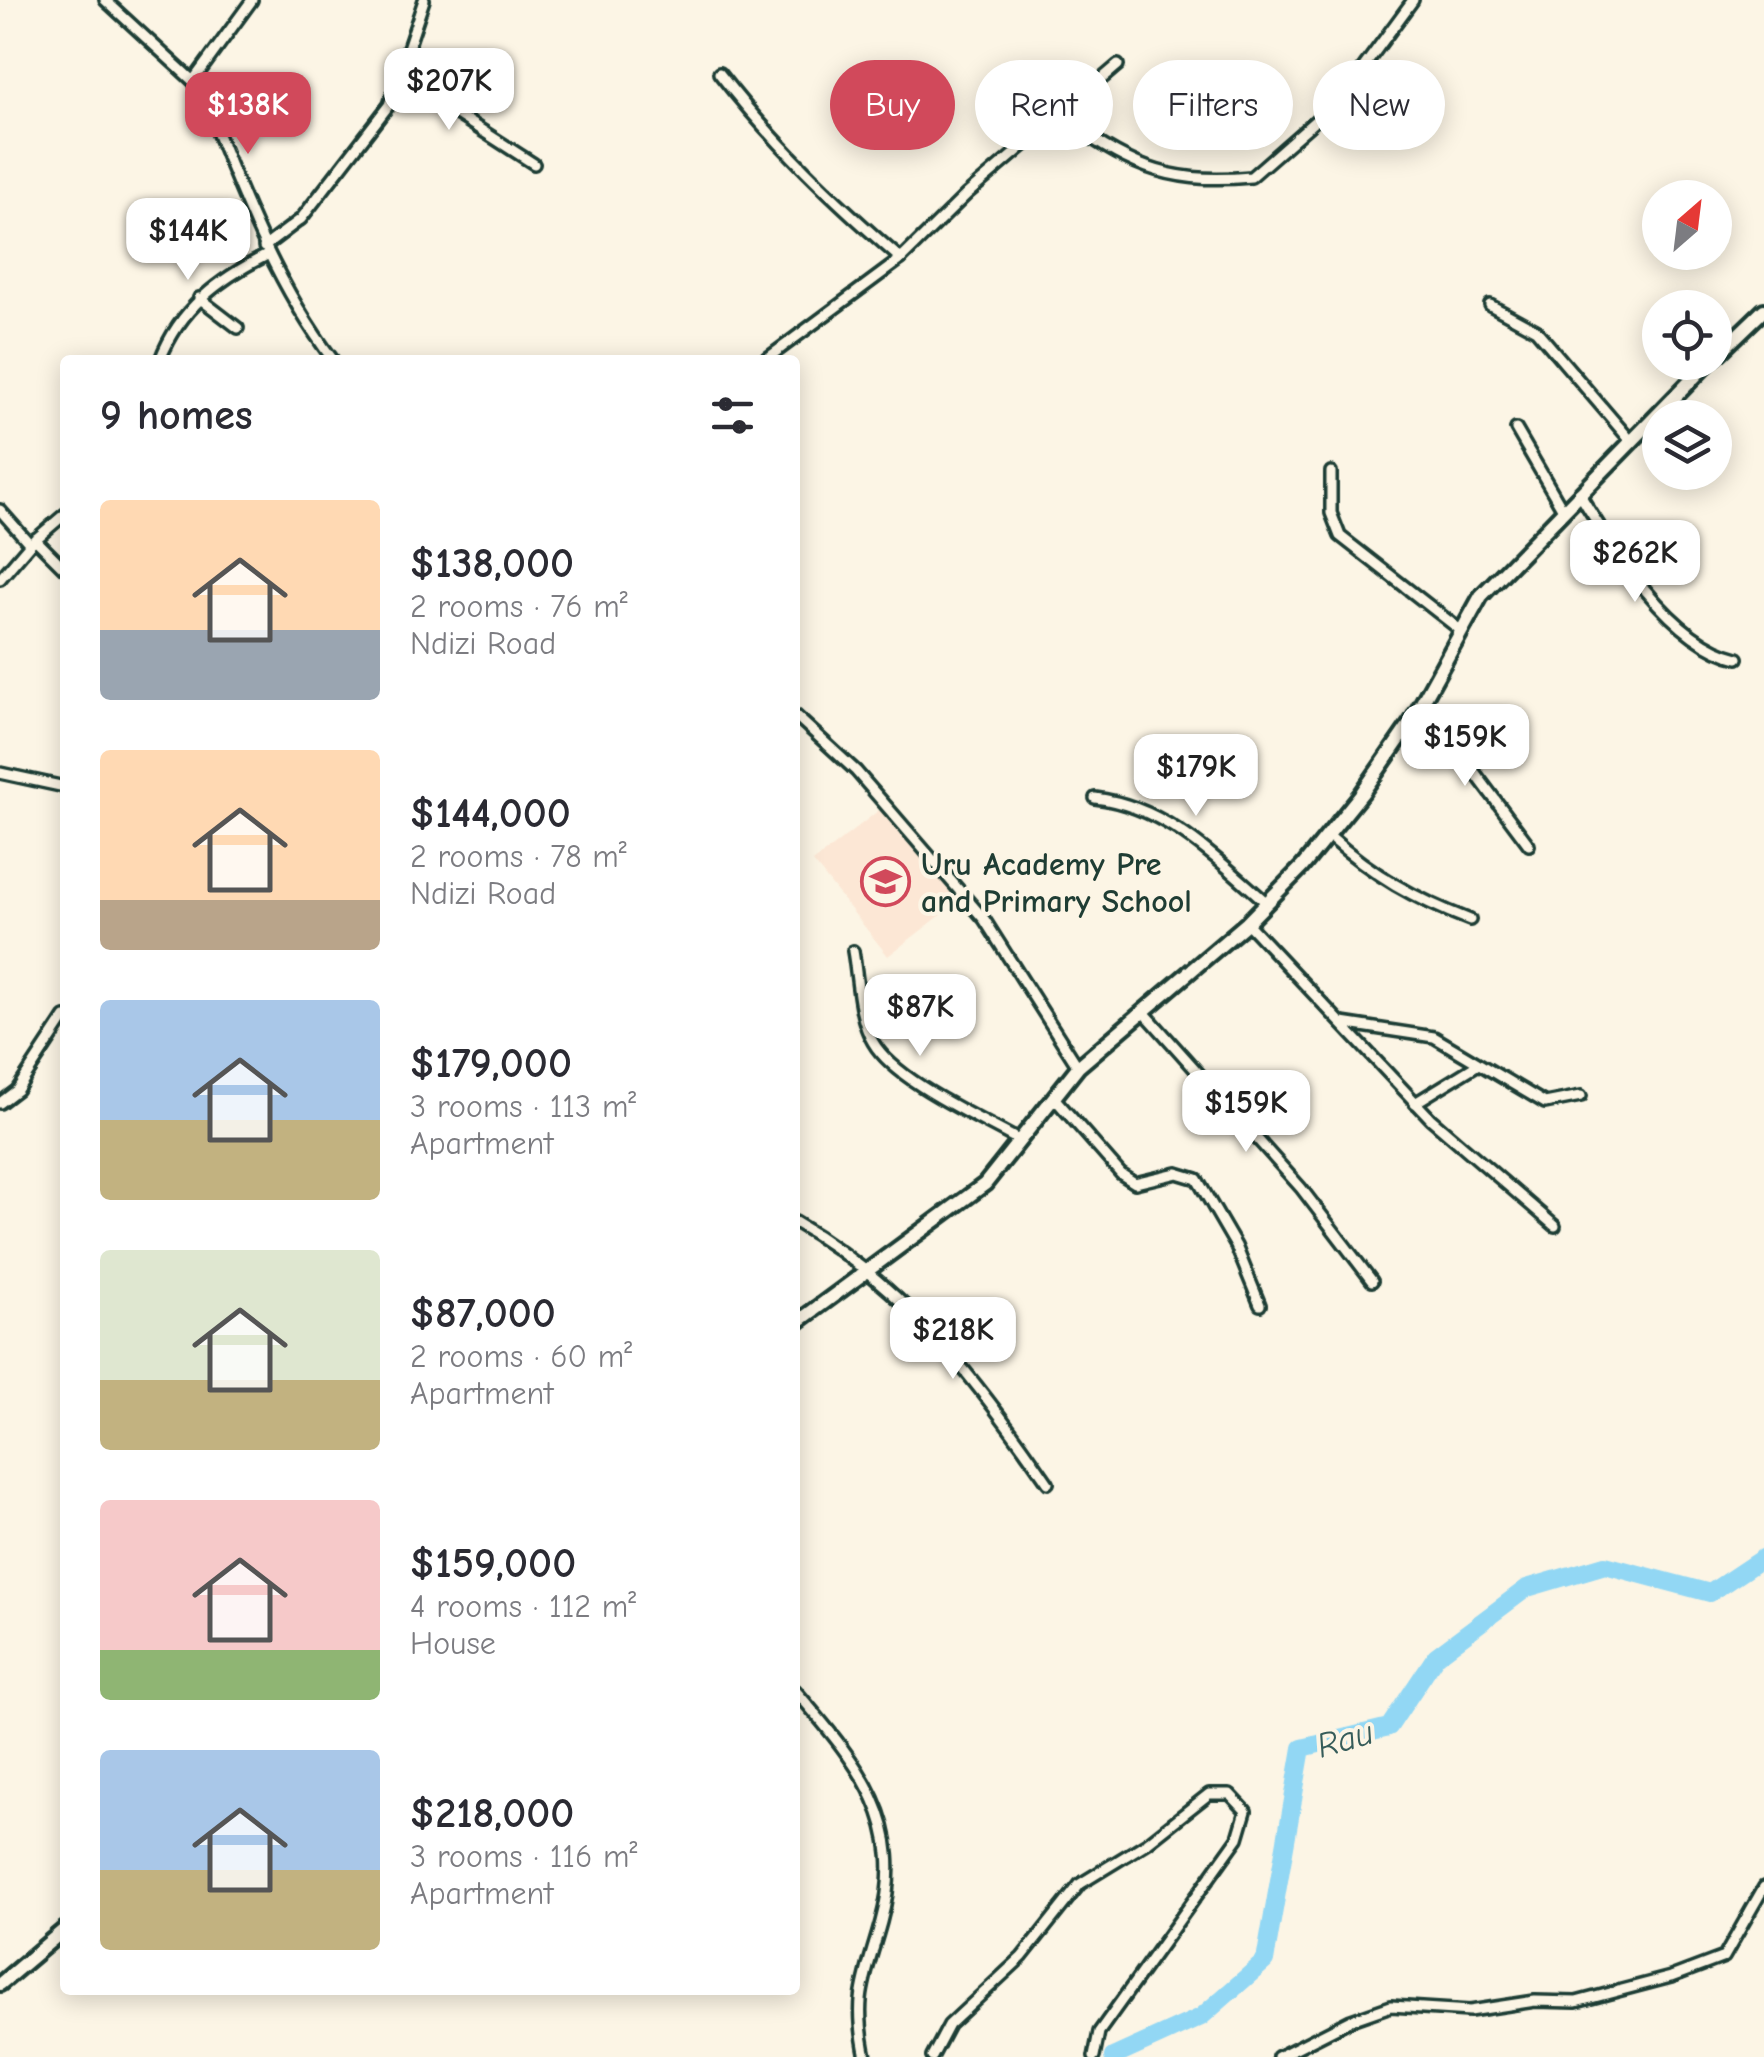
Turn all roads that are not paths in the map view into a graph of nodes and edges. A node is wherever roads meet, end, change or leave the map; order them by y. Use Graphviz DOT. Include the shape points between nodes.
graph roads {
  1 [pos="106,0"];
  2 [pos="252,0"];
  3 [pos="424,0"];
  4 [pos="1413,0"];
  5 [pos="404,56"];
  6 [pos="1118,65"];
  7 [pos="1113,69"];
  8 [pos="719,73"];
  9 [pos="193,82"];
  10 [pos="1113,149"];
  11 [pos="1018,150"];
  12 [pos="534,164"];
  13 [pos="266,251"];
  14 [pos="901,259"];
  15 [pos="199,298"];
  16 [pos="1490,305"];
  17 [pos="1764,310"];
  18 [pos="238,328"];
  19 [pos="1732,341"];
  20 [pos="162,355"];
  21 [pos="329,355"];
  22 [pos="772,355"];
  23 [pos="1692,380"];
  24 [pos="1516,429"];
  25 [pos="1631,441"];
  26 [pos="1331,472"];
  27 [pos="1579,493"];
  28 [pos="0,510"];
  29 [pos="1563,510"];
  30 [pos="60,518"];
  31 [pos="33,541"];
  32 [pos="60,565"];
  33 [pos="0,579"];
  34 [pos="1459,630"];
  35 [pos="1738,658"];
  36 [pos="800,719"];
  37 [pos="1412,722"];
  38 [pos="0,773"];
  39 [pos="60,785"];
  40 [pos="1094,798"];
  41 [pos="1329,836"];
  42 [pos="1529,845"];
  43 [pos="1267,903"];
  44 [pos="1470,920"];
  45 [pos="1247,922"];
  46 [pos="853,950"];
  47 [pos="1143,1010"];
  48 [pos="1342,1023"];
  49 [pos="60,1025"];
  50 [pos="1078,1066"];
  51 [pos="1477,1066"];
  52 [pos="1581,1096"];
  53 [pos="1056,1100"];
  54 [pos="0,1103"];
  55 [pos="1416,1103"];
  56 [pos="1020,1141"];
  57 [pos="800,1225"];
  58 [pos="1555,1226"];
  59 [pos="868,1271"];
  60 [pos="1372,1280"];
  61 [pos="1260,1305"];
  62 [pos="800,1320"];
  63 [pos="1048,1484"];
  64 [pos="800,1696"];
  65 [pos="1764,1887"];
  66 [pos="60,1933"];
  67 [pos="0,1984"];
  68 [pos="866,2057"];
  69 [pos="932,2057"];
  70 [pos="1094,2057"];
  71 [pos="1278,2057"];
  1 -- 9 [label="street"];
  2 -- 9 [label="street"];
  3 -- 5 [label="street"];
  4 -- 10 [label="street" via="1341,98 1250,177 1188,178 1148,170"];
  5 -- 12 [label="street" via="437,85 444,106"];
  5 -- 13 [label="street" via="390,105 301,219"];
  6 -- 7 [label="street"];
  8 -- 14 [label="street" via="766,134"];
  9 -- 13 [label="street"];
  11 -- 14 [label="street"];
  13 -- 15 [label="street"];
  13 -- 21 [label="street"];
  14 -- 22 [label="street"];
  15 -- 18 [label="street"];
  15 -- 20 [label="street"];
  16 -- 25 [label="street" via="1536,330"];
  17 -- 19 [label="street"];
  23 -- 25 [label="street"];
  24 -- 29 [label="street"];
  25 -- 27 [label="street"];
  26 -- 34 [label="street" via="1331,513 1340,536"];
  27 -- 29 [label="street"];
  27 -- 35 [label="street" via="1628,568 1670,614 1716,650"];
  28 -- 31 [label="street"];
  29 -- 34 [label="street" via="1481,596"];
  30 -- 31 [label="street"];
  31 -- 32 [label="street"];
  31 -- 33 [label="street"];
  34 -- 37 [label="street"];
  36 -- 50 [label="street" via="856,771 977,910"];
  37 -- 41 [label="street"];
  37 -- 42 [label="street" via="1467,762"];
  38 -- 39 [label="street"];
  40 -- 43 [label="street" via="1153,813"];
  41 -- 43 [label="street"];
  41 -- 44 [label="street" via="1382,880"];
  43 -- 45 [label="street"];
  45 -- 47 [label="street"];
  45 -- 48 [label="street"];
  46 -- 56 [label="street" via="866,1024 881,1053"];
  47 -- 50 [label="street"];
  47 -- 60 [label="street" via="1301,1188"];
  48 -- 51 [label="street" via="1434,1038"];
  48 -- 55 [label="street"];
  49 -- 54 [label="street" via="17,1090"];
  50 -- 53 [label="street"];
  51 -- 52 [label="street" via="1545,1102"];
  51 -- 55 [label="street"];
  53 -- 56 [label="street"];
  53 -- 61 [label="street" via="1135,1183 1177,1173 1197,1179"];
  55 -- 58 [label="street"];
  56 -- 59 [label="street" via="985,1184"];
  57 -- 59 [label="street"];
  59 -- 62 [label="street"];
  59 -- 63 [label="street" via="968,1369"];
  64 -- 68 [label="street" via="869,1784 887,1836 887,1893 857,2006"];
  65 -- 71 [label="street" via="1724,1956 1672,1977 1576,2002 1470,2012 1391,2006"];
  66 -- 67 [label="street"];
  69 -- 70 [label="street" via="948,2025 1022,1957 1080,1884 1209,1794 1230,1794 1246,1810 1238,1838 1099,2032"];
}
